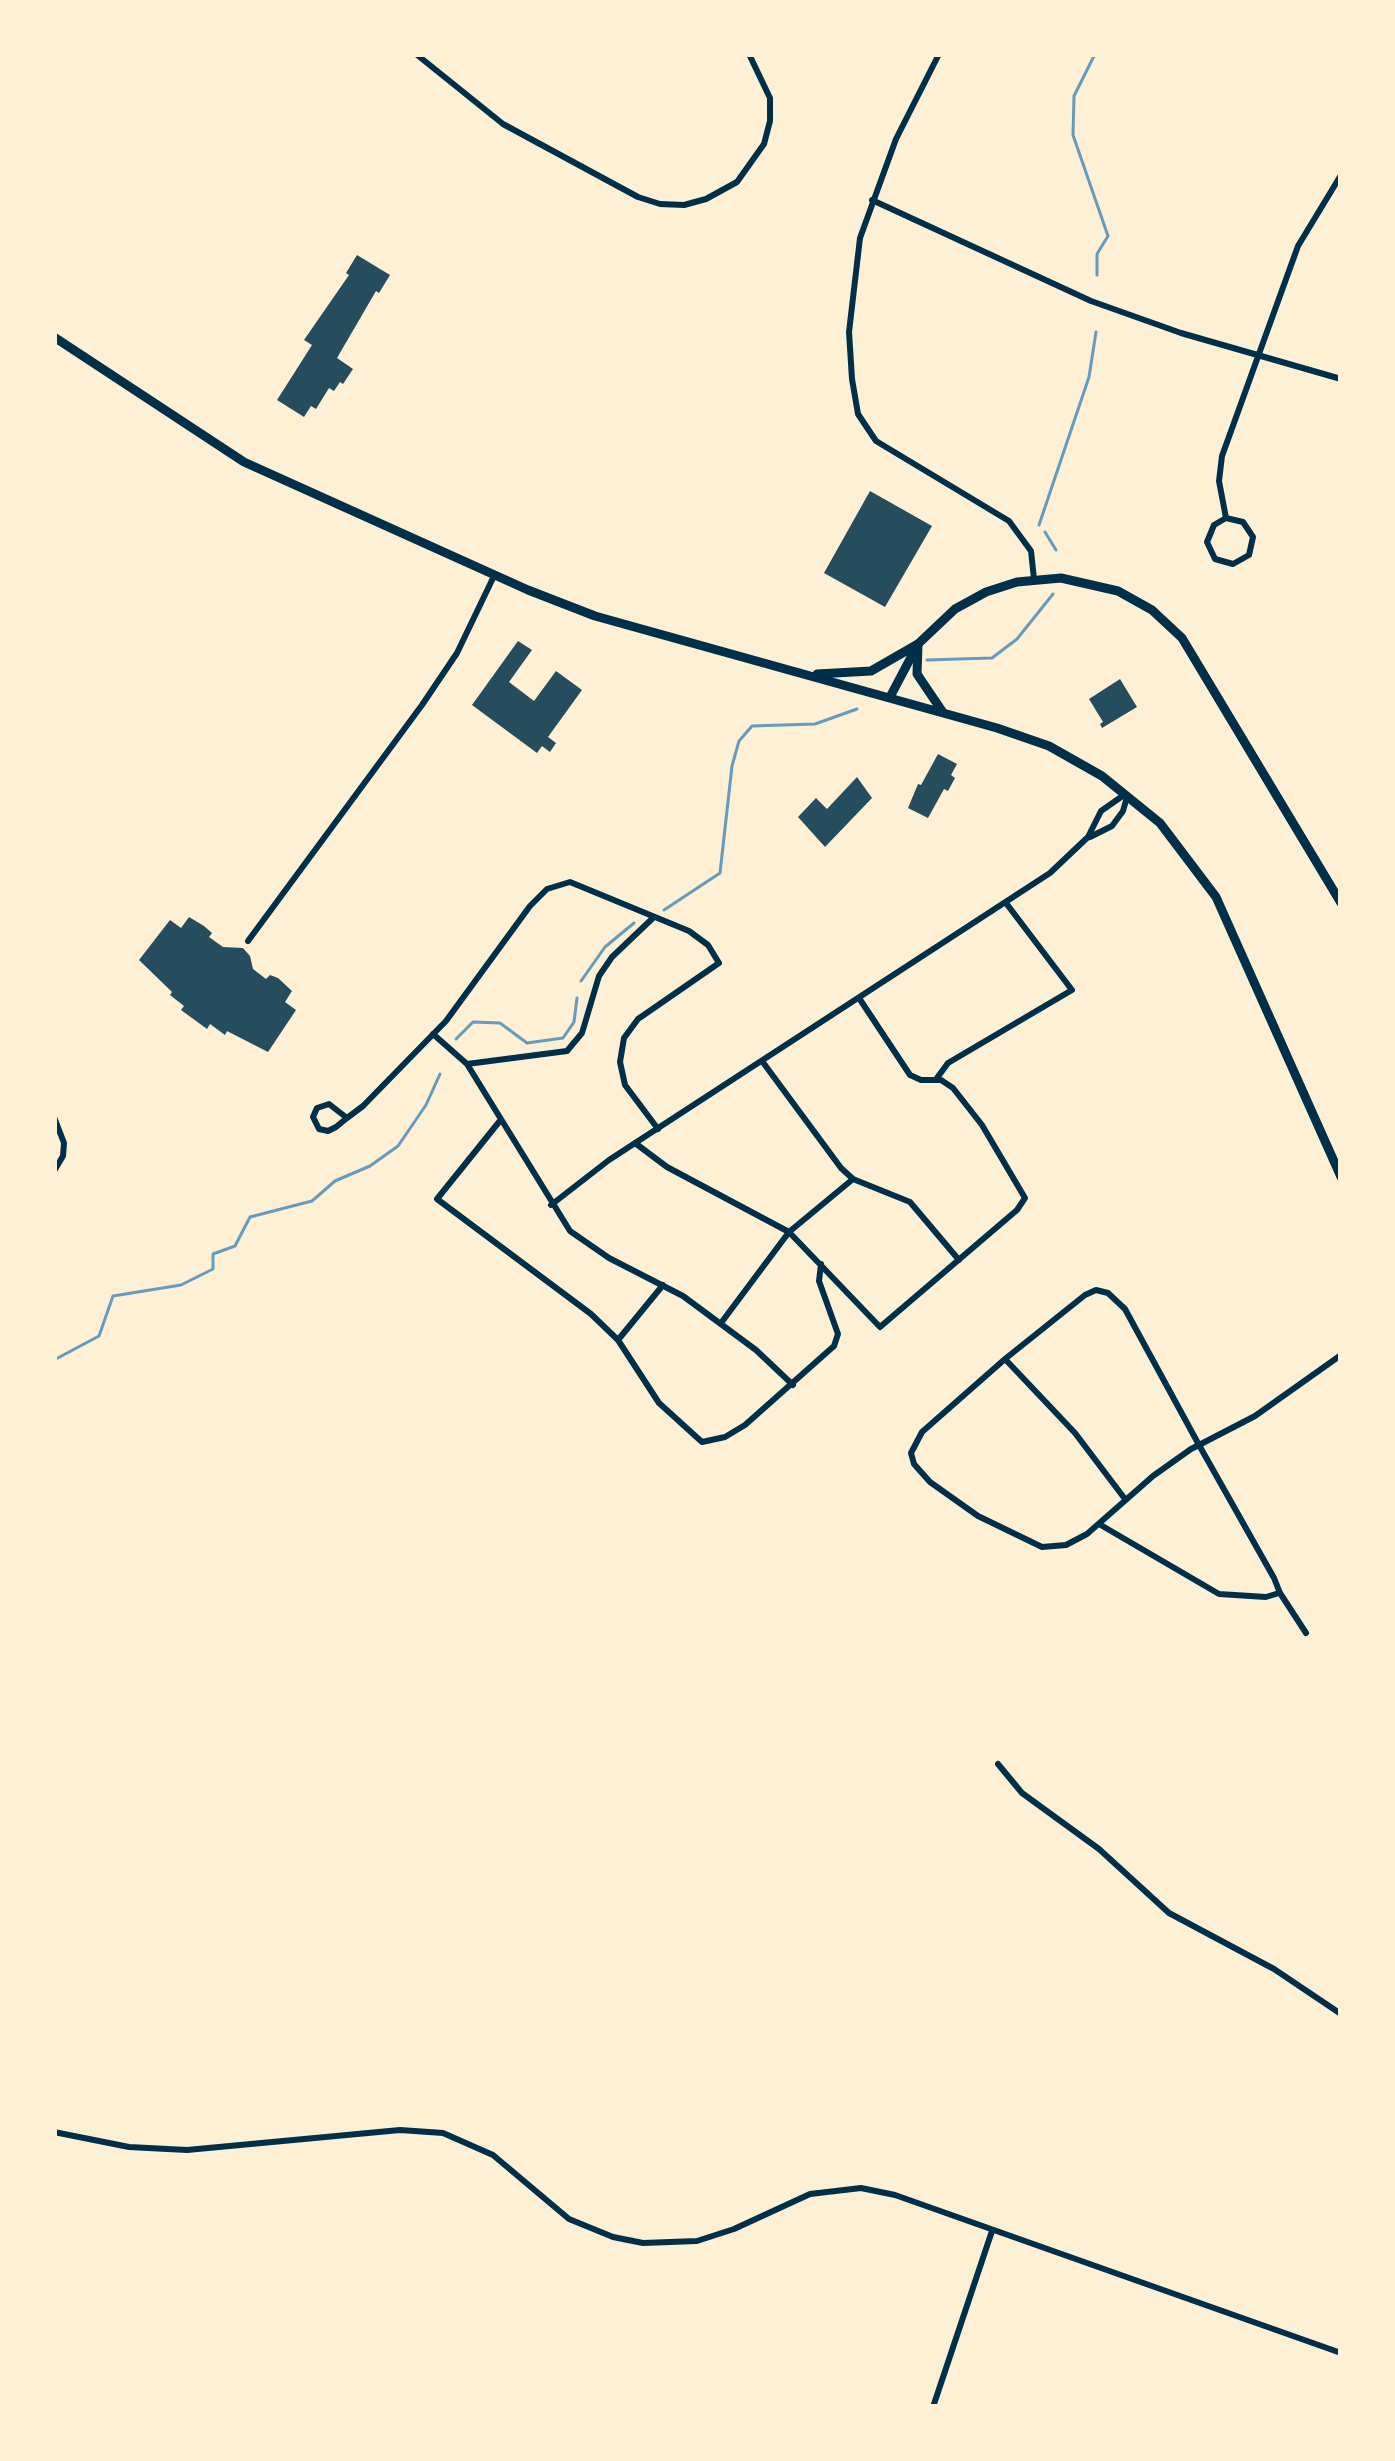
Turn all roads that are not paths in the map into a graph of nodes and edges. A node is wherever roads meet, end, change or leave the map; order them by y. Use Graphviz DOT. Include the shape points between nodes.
graph roads {
  1 [pos="416,54"];
  2 [pos="749,54"];
  3 [pos="939,54"];
  4 [pos="1341,175"];
  5 [pos="872,200"];
  6 [pos="54,337"];
  7 [pos="1256,356"];
  8 [pos="1341,380"];
  9 [pos="1226,518"];
  10 [pos="494,575"];
  11 [pos="1034,579"];
  12 [pos="918,644"];
  13 [pos="809,675"];
  14 [pos="890,697"];
  15 [pos="942,711"];
  16 [pos="1127,793"];
  17 [pos="1088,837"];
  18 [pos="1006,903"];
  19 [pos="1341,903"];
  20 [pos="654,916"];
  21 [pos="248,940"];
  22 [pos="859,998"];
  23 [pos="433,1034"];
  24 [pos="762,1061"];
  25 [pos="467,1064"];
  26 [pos="937,1078"];
  27 [pos="54,1118"];
  28 [pos="347,1118"];
  29 [pos="500,1122"];
  30 [pos="658,1129"];
  31 [pos="635,1143"];
  32 [pos="54,1171"];
  33 [pos="1341,1177"];
  34 [pos="853,1179"];
  35 [pos="551,1205"];
  36 [pos="789,1232"];
  37 [pos="959,1260"];
  38 [pos="821,1264"];
  39 [pos="663,1285"];
  40 [pos="721,1323"];
  41 [pos="619,1340"];
  42 [pos="1341,1355"];
  43 [pos="1005,1359"];
  44 [pos="793,1385"];
  45 [pos="1199,1444"];
  46 [pos="1125,1499"];
  47 [pos="1099,1524"];
  48 [pos="1280,1593"];
  49 [pos="1306,1633"];
  50 [pos="998,1764"];
  51 [pos="1341,2014"];
  52 [pos="54,2132"];
  53 [pos="992,2231"];
  54 [pos="1341,2353"];
  55 [pos="933,2407"];
  1 -- 2 [label="street" via="503,124 660,205 706,200 737,182 764,144 770,98"];
  3 -- 5 [label="street"];
  4 -- 7 [label="street" via="1298,246"];
  5 -- 7 [label="street" via="1091,301"];
  5 -- 11 [label="street" via="849,332 858,414 876,441 1009,520 1030,551"];
  6 -- 10 [label="main road" via="244,462"];
  7 -- 8 [label="street"];
  7 -- 9 [label="street" via="1222,457"];
  9 -- 9 [label="street" via="1207,542 1215,559 1233,564 1249,555 1253,537 1244,522"];
  10 -- 13 [label="main road" via="595,616"];
  10 -- 21 [label="street" via="422,705"];
  11 -- 12 [label="main road" via="970,600"];
  11 -- 19 [label="main road" via="1098,584 1167,623 1214,686"];
  12 -- 13 [label="main road" via="871,670"];
  12 -- 14 [label="main road"];
  12 -- 15 [label="main road" via="917,674"];
  13 -- 14 [label="main road"];
  14 -- 15 [label="main road"];
  15 -- 16 [label="main road" via="1049,746"];
  16 -- 17 [label="street" via="1101,811"];
  16 -- 17 [label="street" via="1112,826"];
  16 -- 33 [label="main road" via="1176,841 1216,897"];
  17 -- 18 [label="street"];
  18 -- 22 [label="street"];
  18 -- 26 [label="street" via="1072,990 948,1063"];
  20 -- 23 [label="street" via="581,884 547,889"];
  20 -- 25 [label="street" via="599,976 582,1033 567,1052"];
  20 -- 30 [label="street" via="689,931 719,963 638,1019 624,1038 625,1085"];
  22 -- 24 [label="street"];
  22 -- 26 [label="street" via="910,1075"];
  23 -- 25 [label="street"];
  23 -- 28 [label="street"];
  24 -- 30 [label="street"];
  24 -- 34 [label="street"];
  25 -- 29 [label="street"];
  26 -- 37 [label="street" via="968,1106 1025,1198"];
  27 -- 32 [label="street" via="64,1143"];
  28 -- 28 [label="street" via="328,1104 313,1117 328,1131"];
  29 -- 35 [label="street"];
  29 -- 41 [label="street" via="437,1199"];
  30 -- 31 [label="street"];
  31 -- 35 [label="street"];
  31 -- 36 [label="street"];
  34 -- 36 [label="street"];
  34 -- 37 [label="street" via="910,1202"];
  35 -- 39 [label="street" via="579,1238"];
  36 -- 38 [label="street"];
  36 -- 40 [label="street"];
  37 -- 38 [label="street" via="880,1328"];
  38 -- 44 [label="street" via="838,1334"];
  39 -- 40 [label="street"];
  39 -- 41 [label="street"];
  40 -- 44 [label="street"];
  41 -- 44 [label="street" via="658,1403 702,1442 745,1425"];
  42 -- 45 [label="street" via="1255,1416"];
  43 -- 45 [label="street" via="1085,1295 1108,1293 1125,1309"];
  43 -- 46 [label="street"];
  43 -- 47 [label="street" via="922,1432 914,1464 958,1503 1042,1547 1077,1540"];
  45 -- 46 [label="street"];
  45 -- 48 [label="street"];
  46 -- 47 [label="street"];
  47 -- 48 [label="street" via="1219,1594"];
  48 -- 49 [label="street"];
  50 -- 51 [label="street" via="1022,1793 1169,1913"];
  52 -- 53 [label="street" via="165,2150 443,2133 493,2156 569,2219 643,2243 716,2236 839,2188 895,2195"];
  53 -- 54 [label="street"];
  53 -- 55 [label="street"];
}
